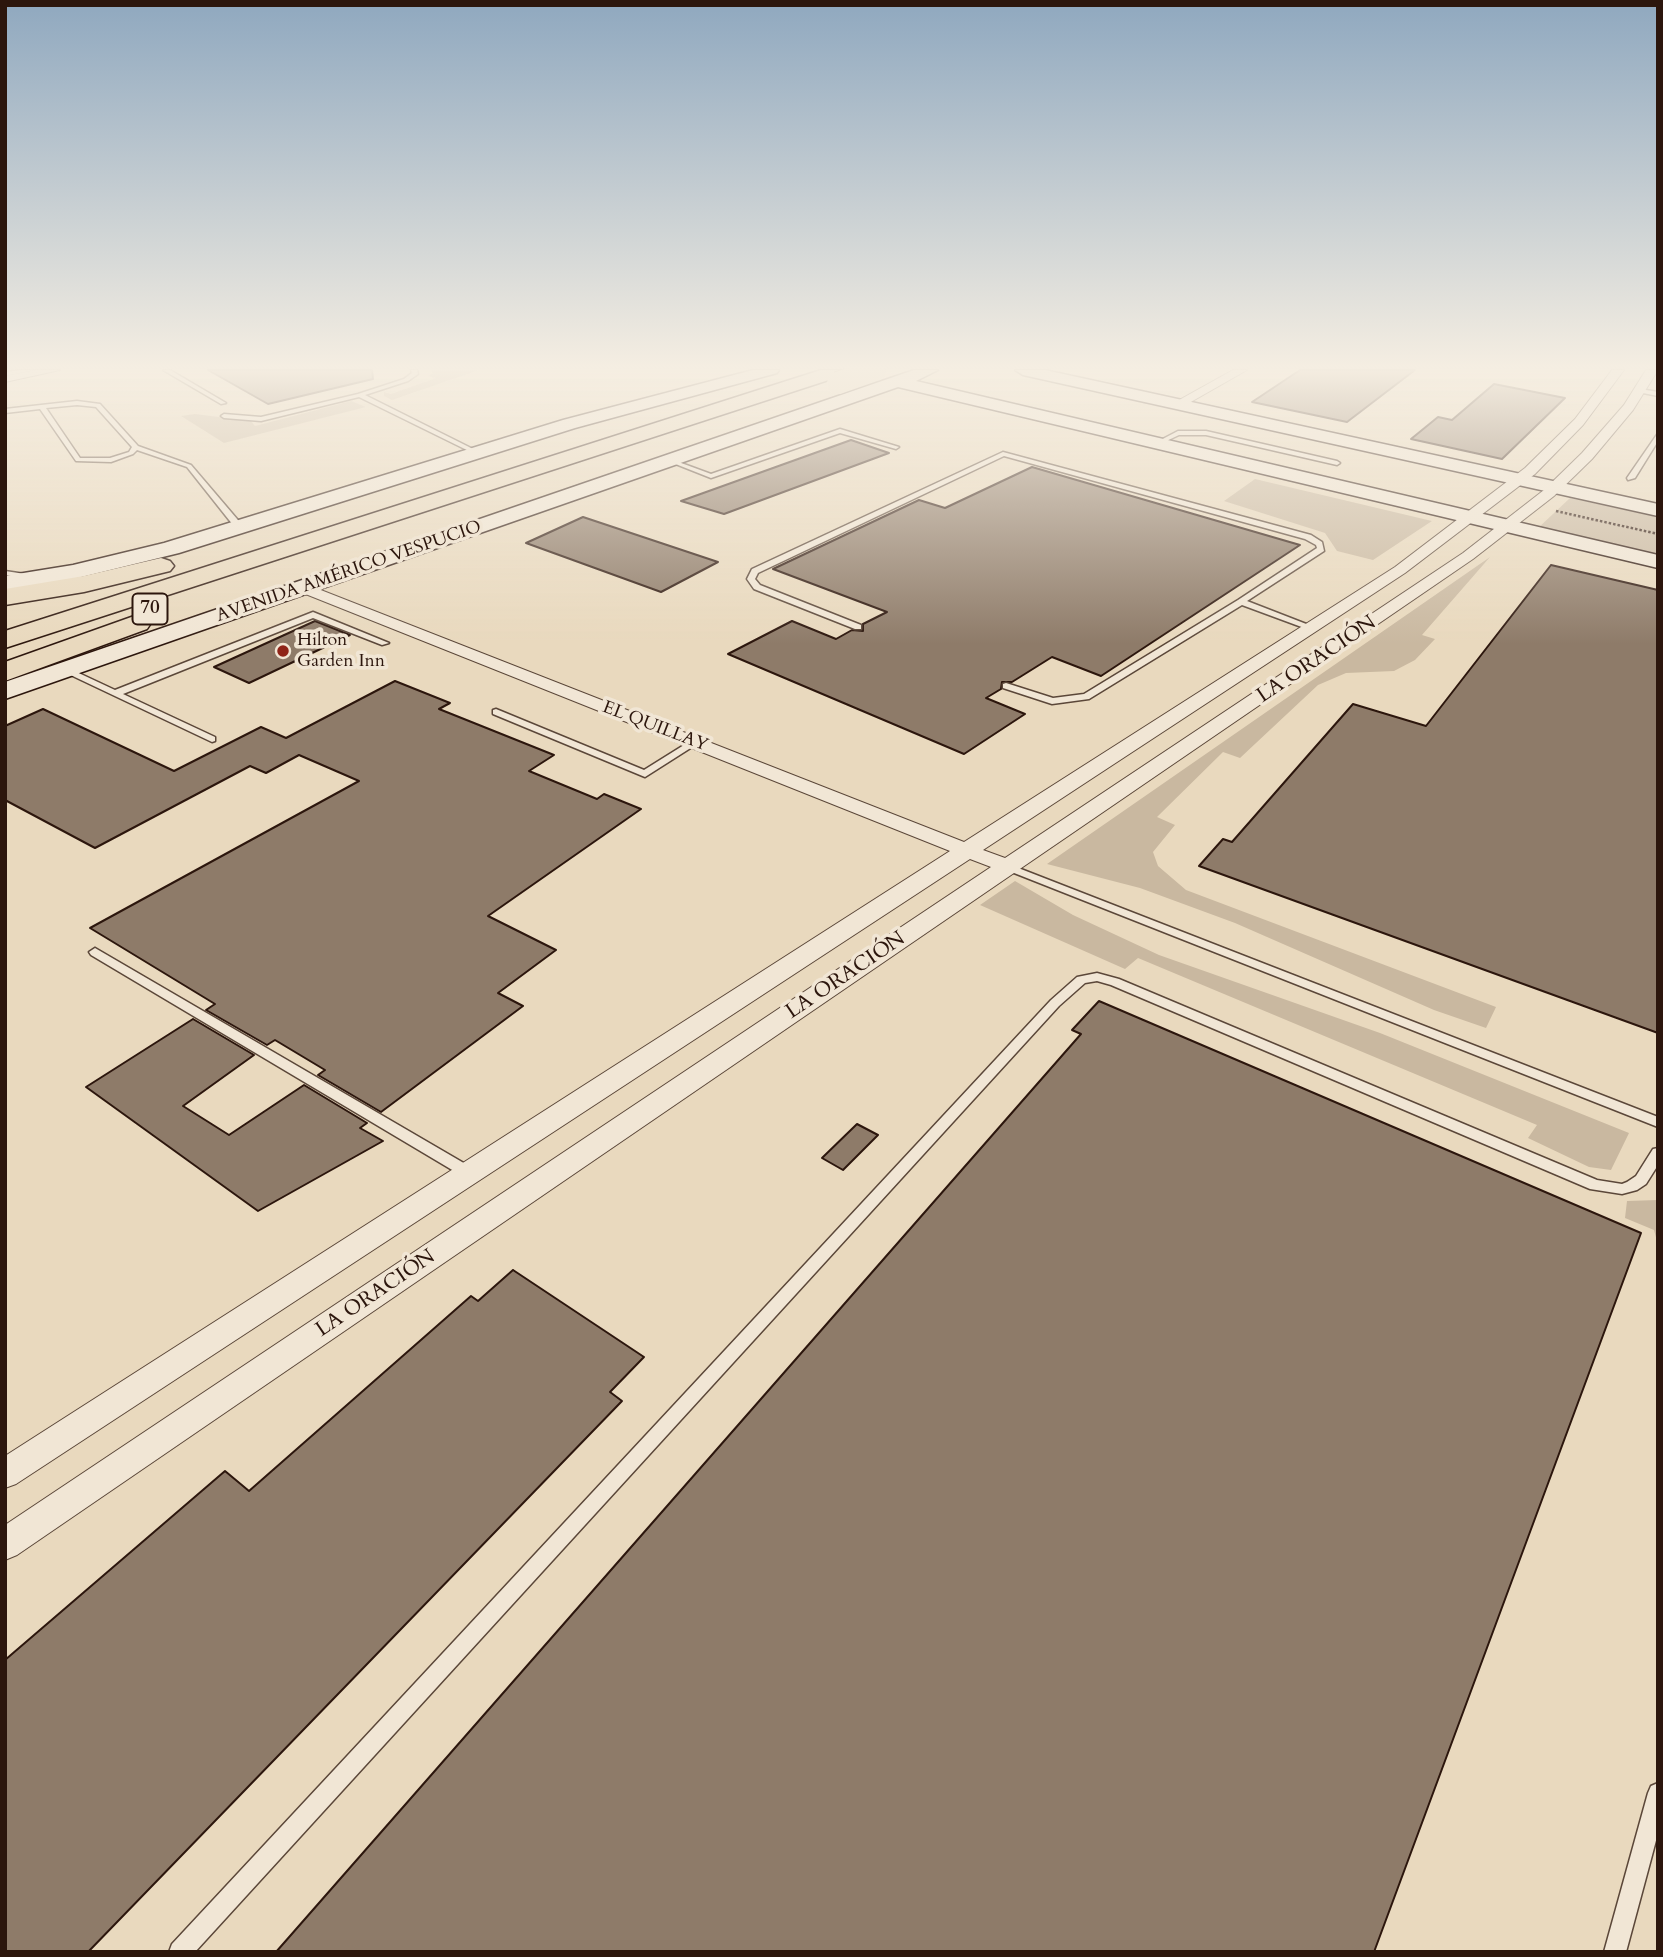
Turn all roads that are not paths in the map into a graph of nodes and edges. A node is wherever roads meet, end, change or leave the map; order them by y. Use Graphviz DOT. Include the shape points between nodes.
graph roads {
  1 [pos="176,461"];
  2 [pos="451,461"];
  3 [pos="460,461"];
  4 [pos="517,461"];
  5 [pos="558,461"];
  6 [pos="586,461"];
  7 [pos="670,461"];
  8 [pos="671,461"];
  9 [pos="753,461"];
  10 [pos="987,461"];
  11 [pos="1030,461"];
  12 [pos="1236,461"];
  13 [pos="1330,461"];
  14 [pos="1437,461"];
  15 [pos="1540,461"];
  16 [pos="1581,461"];
  17 [pos="1641,461"];
  18 [pos="1337,463"];
  19 [pos="418,472"];
  20 [pos="1631,478"];
  21 [pos="1521,480"];
  22 [pos="1556,487"];
  23 [pos="1658,510"];
  24 [pos="1473,517"];
  25 [pos="1506,527"];
  26 [pos="242,537"];
  27 [pos="296,561"];
  28 [pos="1658,562"];
  29 [pos="5,573"];
  30 [pos="39,578"];
  31 [pos="5,583"];
  32 [pos="303,588"];
  33 [pos="5,597"];
  34 [pos="1241,602"];
  35 [pos="5,622"];
  36 [pos="858,627"];
  37 [pos="1310,627"];
  38 [pos="5,640"];
  39 [pos="385,643"];
  40 [pos="5,657"];
  41 [pos="65,670"];
  42 [pos="5,672"];
  43 [pos="1006,686"];
  44 [pos="5,691"];
  45 [pos="116,693"];
  46 [pos="496,712"];
  47 [pos="212,739"];
  48 [pos="695,742"];
  49 [pos="966,849"];
  50 [pos="1008,867"];
  51 [pos="95,952"];
  52 [pos="1658,1122"];
  53 [pos="1658,1153"];
  54 [pos="470,1173"];
  55 [pos="5,1474"];
  56 [pos="5,1544"];
  57 [pos="1658,1793"];
  58 [pos="180,1952"];
  59 [pos="1615,1952"];
  1 -- 26 [label="lane" via="189,466"];
  2 -- 19 [label="street"];
  3 -- 19 [label="street"];
  4 -- 26 [label="highway"];
  5 -- 38 [label="highway, 70"];
  6 -- 27 [label="highway, 70"];
  7 -- 32 [label="street, AVENIDA AMÉRICO VESPUCIO"];
  8 -- 9 [label="lane" via="711,476"];
  10 -- 36 [label="lane" via="755,571 751,579 757,587"];
  11 -- 34 [label="lane" via="1294,533 1319,544 1321,550"];
  12 -- 24 [label="street"];
  13 -- 18 [label="lane"];
  14 -- 21 [label="street"];
  15 -- 21 [label="street, LA ORACIÓN"];
  16 -- 22 [label="street, LA ORACIÓN"];
  17 -- 20 [label="lane"];
  19 -- 26 [label="street"];
  21 -- 22 [label="street"];
  21 -- 24 [label="street, LA ORACIÓN"];
  22 -- 23 [label="street"];
  22 -- 25 [label="street, LA ORACIÓN"];
  24 -- 25 [label="street"];
  24 -- 37 [label="street, LA ORACIÓN"];
  25 -- 28 [label="street"];
  25 -- 50 [label="street, LA ORACIÓN" via="1382,616"];
  26 -- 30 [label="street"];
  26 -- 33 [label="highway" via="84,584"];
  26 -- 35 [label="highway"];
  27 -- 40 [label="highway, 70"];
  27 -- 42 [label="highway"];
  29 -- 30 [label="lane"];
  30 -- 31 [label="street"];
  32 -- 41 [label="street, AVENIDA AMÉRICO VESPUCIO"];
  32 -- 48 [label="street, EL QUILLAY"];
  34 -- 37 [label="lane"];
  34 -- 43 [label="lane" via="1086,697 1052,701"];
  37 -- 49 [label="street, LA ORACIÓN"];
  39 -- 45 [label="lane" via="313,615"];
  41 -- 44 [label="street, AVENIDA AMÉRICO VESPUCIO"];
  41 -- 45 [label="lane"];
  45 -- 47 [label="lane"];
  46 -- 48 [label="lane" via="646,774"];
  48 -- 49 [label="street, EL QUILLAY"];
  49 -- 50 [label="street, EL QUILLAY"];
  49 -- 54 [label="street, LA ORACIÓN"];
  50 -- 52 [label="lane"];
  50 -- 56 [label="street, LA ORACIÓN"];
  51 -- 54 [label="lane"];
  53 -- 58 [label="lane" via="1632,1186 1595,1185 1115,982 1097,977 1081,980"];
  54 -- 55 [label="street, LA ORACIÓN"];
  57 -- 59 [label="lane"];
}
